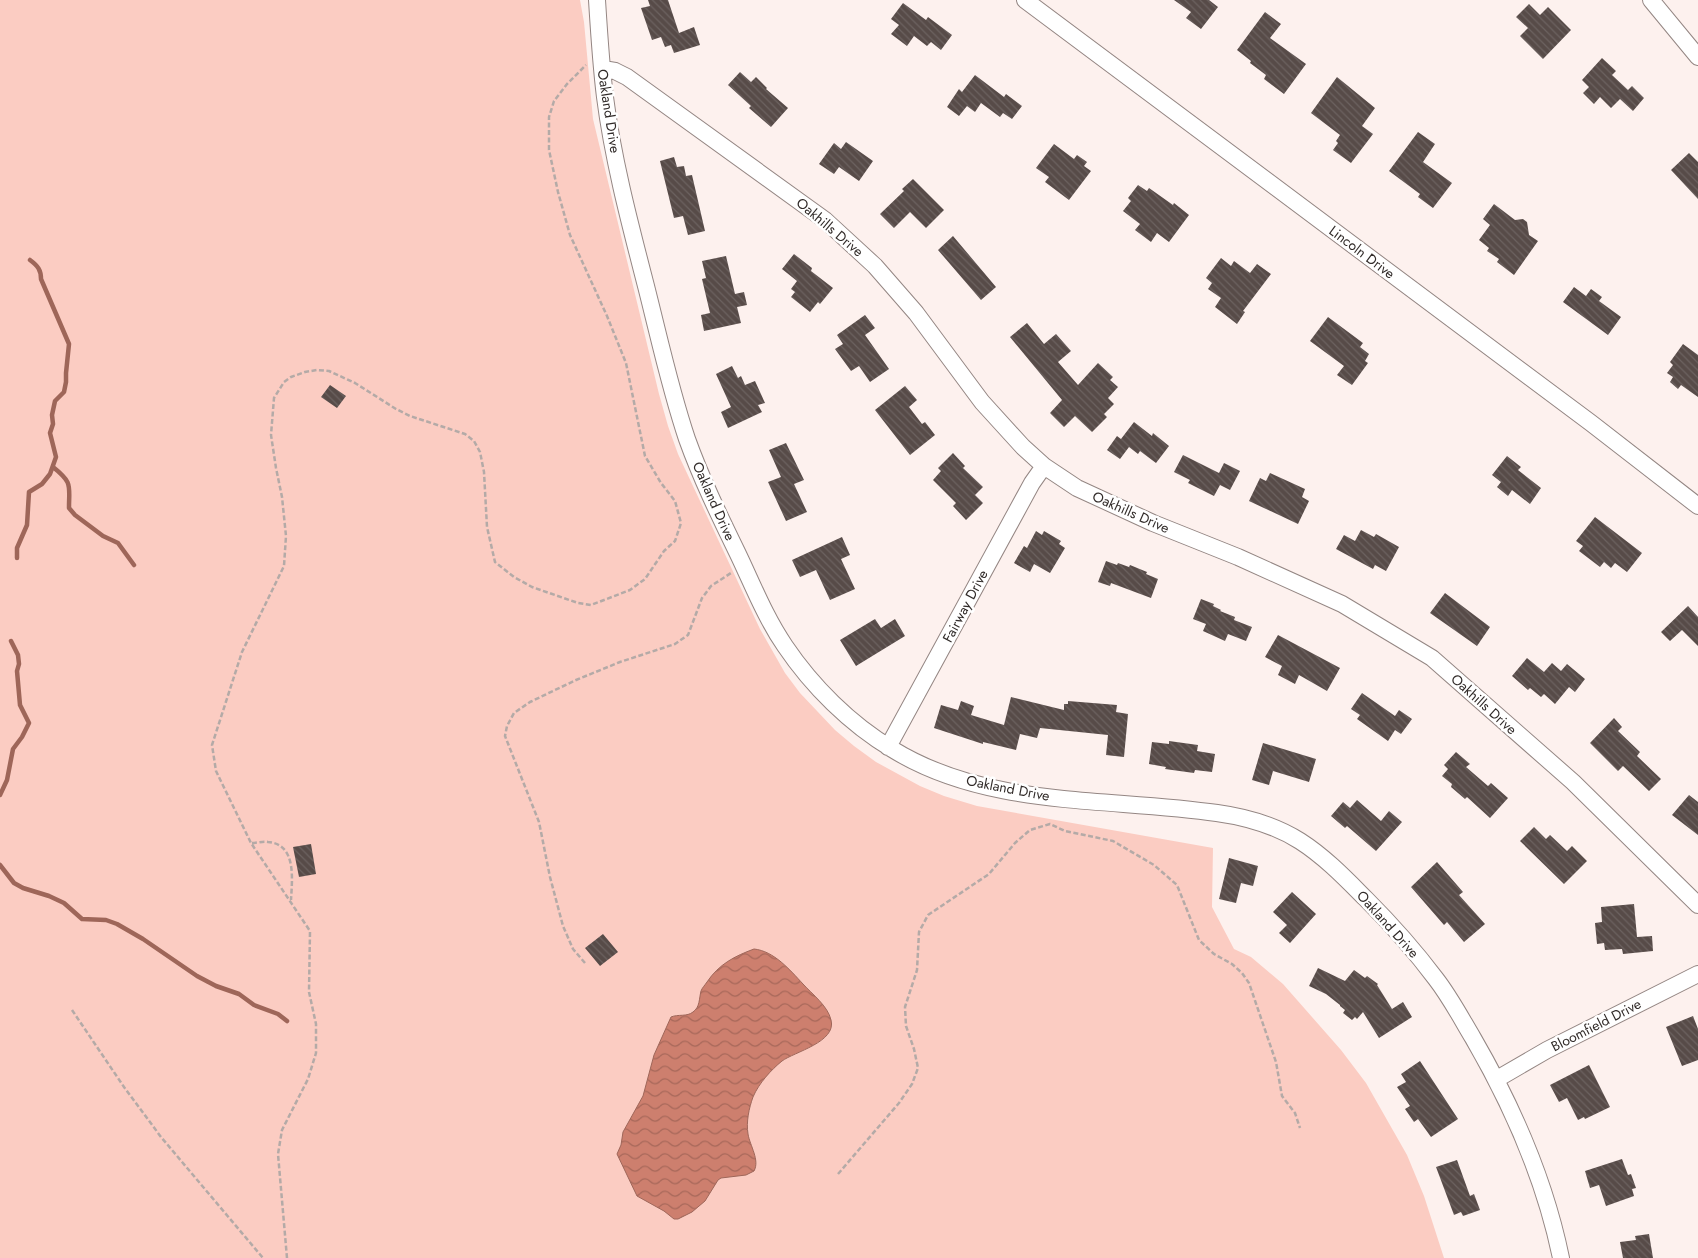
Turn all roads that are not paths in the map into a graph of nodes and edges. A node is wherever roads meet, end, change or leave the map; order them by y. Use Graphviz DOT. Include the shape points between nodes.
graph roads {
  1 [pos="597,0"];
  2 [pos="1025,0"];
  3 [pos="1652,0"];
  4 [pos="1698,57"];
  5 [pos="602,64"];
  6 [pos="1044,466"];
  7 [pos="1698,506"];
  8 [pos="888,747"];
  9 [pos="1698,905"];
  10 [pos="1698,974"];
  11 [pos="1497,1079"];
  12 [pos="1561,1258"];
  1 -- 5 [label="street, Oakland Drive"];
  2 -- 7 [label="street, Lincoln Drive"];
  3 -- 4 [label="street"];
  5 -- 6 [label="street, Oakhills Drive" via="627,77 786,191 844,237 903,297 982,402"];
  5 -- 8 [label="street, Oakland Drive" via="618,168 669,378 695,459 781,640 844,713"];
  6 -- 8 [label="street, Fairway Drive"];
  6 -- 9 [label="street, Oakhills Drive" via="1077,488 1342,604 1432,658 1573,782"];
  8 -- 11 [label="street, Oakland Drive" via="924,766 985,787 1065,799 1217,813 1264,824 1295,838 1348,881 1410,947 1438,981"];
  10 -- 11 [label="street, Bloomfield Drive" via="1547,1050"];
  11 -- 12 [label="street, Oakland Drive" via="1538,1175"];
}
